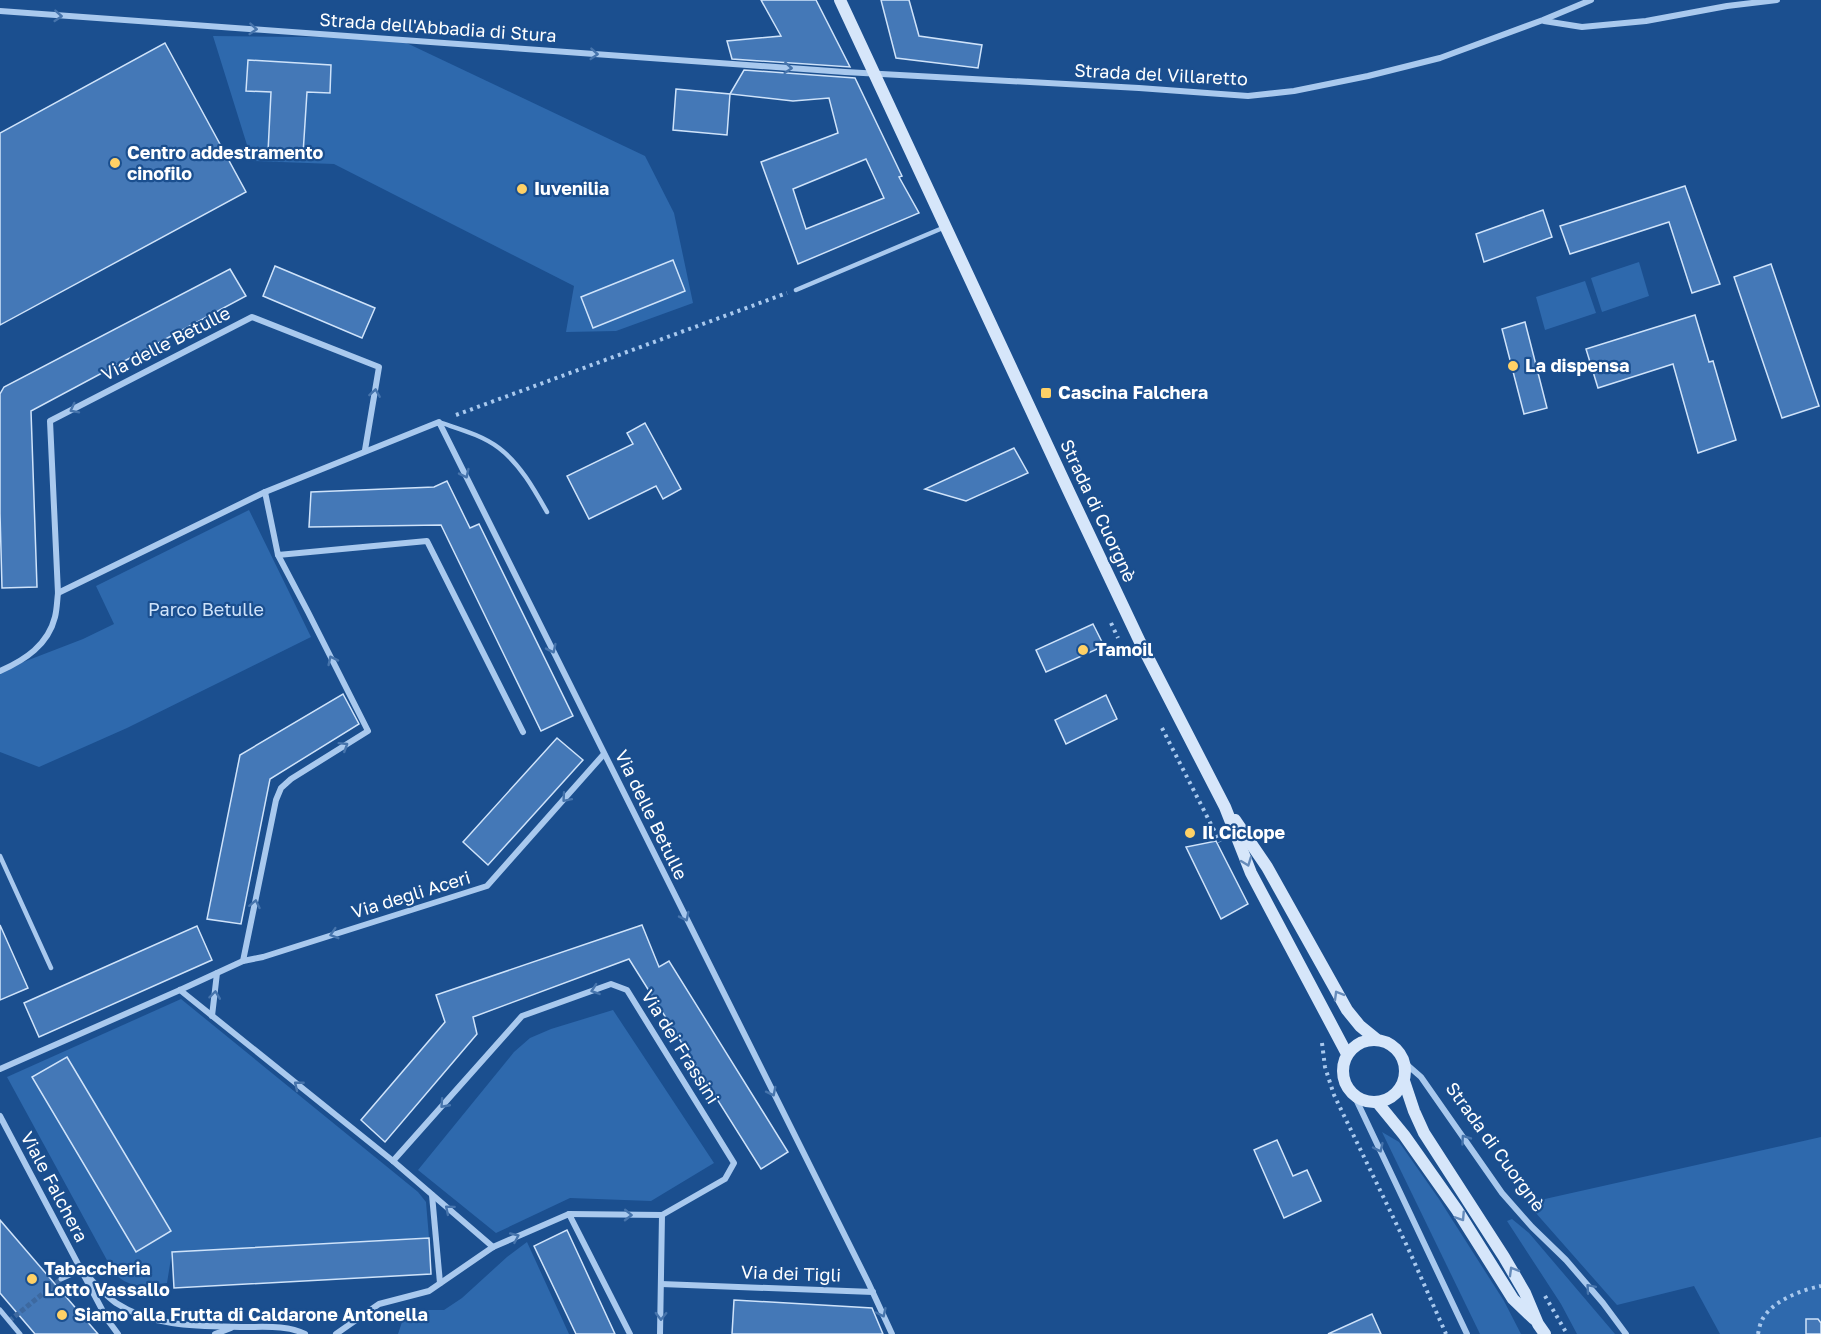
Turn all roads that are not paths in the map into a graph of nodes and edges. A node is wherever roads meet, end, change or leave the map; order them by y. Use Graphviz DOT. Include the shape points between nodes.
graph roads {
  1 [pos="840,0"];
  2 [pos="1591,0"];
  3 [pos="1777,0"];
  4 [pos="0,11"];
  5 [pos="1543,20"];
  6 [pos="874,73"];
  7 [pos="945,227"];
  8 [pos="796,290"];
  9 [pos="439,422"];
  10 [pos="365,450"];
  11 [pos="265,492"];
  12 [pos="547,512"];
  13 [pos="278,555"];
  14 [pos="57,593"];
  15 [pos="0,671"];
  16 [pos="524,732"];
  17 [pos="604,754"];
  18 [pos="1226,807"];
  19 [pos="0,856"];
  20 [pos="243,961"];
  21 [pos="51,968"];
  22 [pos="218,973"];
  23 [pos="180,990"];
  24 [pos="212,1016"];
  25 [pos="1376,1039"];
  26 [pos="1347,1054"];
  27 [pos="1405,1063"];
  28 [pos="0,1069"];
  29 [pos="1404,1081"];
  30 [pos="1354,1095"];
  31 [pos="1377,1102"];
  32 [pos="0,1116"];
  33 [pos="393,1161"];
  34 [pos="432,1195"];
  35 [pos="569,1214"];
  36 [pos="662,1215"];
  37 [pos="494,1247"];
  38 [pos="81,1270"];
  39 [pos="61,1279"];
  40 [pos="440,1283"];
  41 [pos="661,1284"];
  42 [pos="873,1292"];
  43 [pos="0,1310"];
  44 [pos="234,1326"];
  45 [pos="1541,1329"];
  46 [pos="20,1334"];
  47 [pos="118,1334"];
  48 [pos="215,1334"];
  49 [pos="304,1334"];
  50 [pos="336,1334"];
  51 [pos="630,1334"];
  52 [pos="660,1334"];
  53 [pos="892,1334"];
  54 [pos="1467,1334"];
  55 [pos="1626,1334"];
  1 -- 6 [label="main road, Strada di Cuorgnè"];
  2 -- 5 [label="street, Strada del Villaretto"];
  3 -- 5 [label="street" via="1582,27"];
  4 -- 6 [label="street, Strada dell'Abbadia di Stura, one-way"];
  5 -- 6 [label="street, Strada del Villaretto" via="1440,58 1305,89 1248,96"];
  6 -- 7 [label="main road, Strada di Cuorgnè"];
  7 -- 8 [label="lane"];
  7 -- 18 [label="main road, Strada di Cuorgnè" via="1140,642"];
  9 -- 10 [label="street"];
  9 -- 12 [label="lane" via="500,449 528,479"];
  9 -- 17 [label="street, Via delle Betulle, one-way"];
  10 -- 11 [label="street"];
  10 -- 14 [label="street, Via delle Betulle, one-way" via="379,367 252,317 50,421"];
  11 -- 13 [label="street"];
  11 -- 14 [label="street"];
  13 -- 16 [label="street" via="427,541"];
  20 -- 13 [label="street, one-way" via="281,788 368,731"];
  14 -- 15 [label="street, Via delle Betulle" via="55,617 42,645 19,663"];
  17 -- 20 [label="street, Via degli Aceri, one-way" via="487,886"];
  17 -- 42 [label="street, Via delle Betulle, one-way"];
  25 -- 18 [label="main road, Strada di Cuorgnè, one-way" via="1347,1010 1267,867"];
  18 -- 26 [label="main road, Strada di Cuorgnè, one-way" via="1251,873"];
  19 -- 21 [label="lane"];
  20 -- 22 [label="street, Via degli Aceri"];
  22 -- 23 [label="street, Via degli Aceri"];
  24 -- 22 [label="street, one-way"];
  23 -- 24 [label="street"];
  23 -- 28 [label="street, Via degli Aceri"];
  33 -- 24 [label="street, one-way"];
  25 -- 26 [label="main road" via="1359,1042"];
  25 -- 27 [label="main road" via="1395,1047"];
  26 -- 30 [label="main road" via="1343,1074"];
  27 -- 29 [label="main road"];
  55 -- 27 [label="street, Strada di Cuorgnè, one-way" via="1603,1303 1502,1192 1421,1077"];
  29 -- 31 [label="main road" via="1392,1097"];
  45 -- 29 [label="main road, one-way" via="1504,1257 1424,1133"];
  30 -- 31 [label="main road"];
  30 -- 54 [label="street, one-way"];
  31 -- 45 [label="main road, one-way" via="1457,1210 1513,1299"];
  32 -- 38 [label="street, Viale Falchera"];
  33 -- 34 [label="street"];
  36 -- 33 [label="street, Via dei Frassini, one-way" via="725,1179 734,1163 627,990 611,984 522,1016"];
  37 -- 34 [label="street, one-way"];
  34 -- 40 [label="street"];
  35 -- 36 [label="street, one-way"];
  37 -- 35 [label="street, one-way"];
  35 -- 51 [label="street"];
  36 -- 41 [label="street"];
  37 -- 40 [label="street"];
  38 -- 39 [label="street"];
  38 -- 44 [label="street" via="115,1302 133,1312 181,1324"];
  38 -- 47 [label="street, Viale Falchera"];
  40 -- 50 [label="street" via="429,1291 379,1304"];
  41 -- 42 [label="street, Via dei Tigli"];
  41 -- 52 [label="street, one-way"];
  42 -- 53 [label="street, one-way"];
  43 -- 46 [label="street"];
  44 -- 48 [label="street"];
  44 -- 49 [label="street" via="272,1327"];
}
